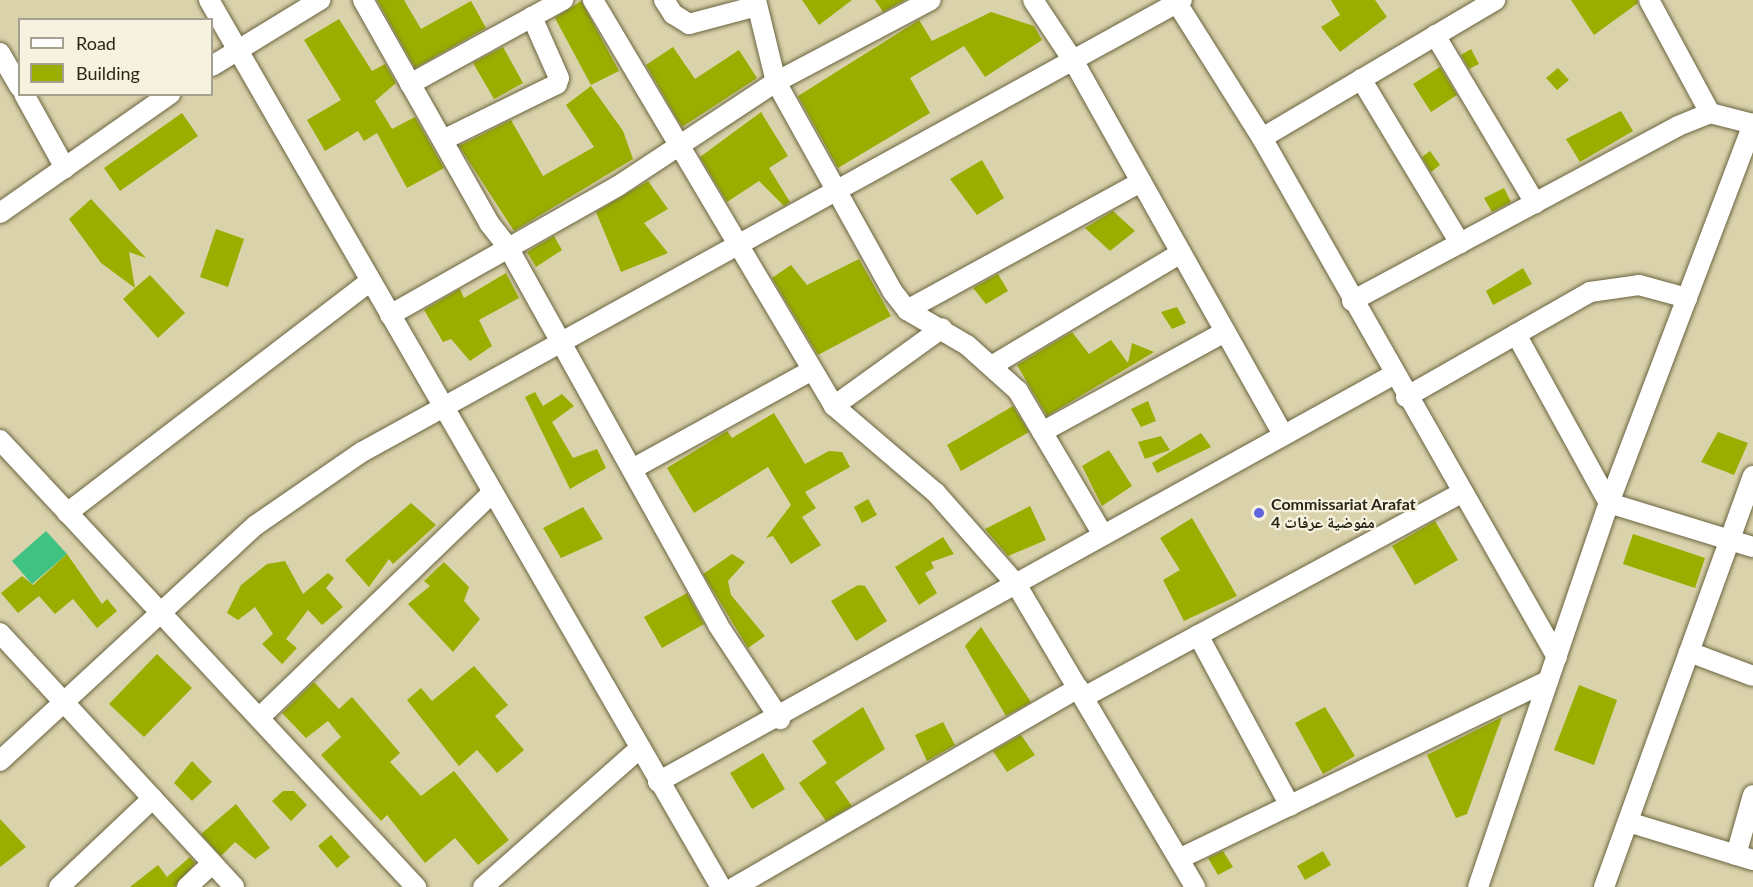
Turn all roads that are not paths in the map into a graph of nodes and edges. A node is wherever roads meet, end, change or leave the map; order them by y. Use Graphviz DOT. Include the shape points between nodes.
graph roads {
  1 [pos="209,0"];
  2 [pos="320,0"];
  3 [pos="363,0"];
  4 [pos="562,0"];
  5 [pos="593,0"];
  6 [pos="664,0"];
  7 [pos="931,0"];
  8 [pos="1034,0"];
  9 [pos="1494,0"];
  10 [pos="1649,0"];
  11 [pos="1178,1"];
  12 [pos="756,3"];
  13 [pos="532,17"];
  14 [pos="1435,35"];
  15 [pos="237,48"];
  16 [pos="0,52"];
  17 [pos="1074,62"];
  18 [pos="213,65"];
  19 [pos="1361,79"];
  20 [pos="776,82"];
  21 [pos="18,84"];
  22 [pos="410,84"];
  23 [pos="25,96"];
  24 [pos="167,96"];
  25 [pos="1710,113"];
  26 [pos="1753,123"];
  27 [pos="1262,138"];
  28 [pos="443,140"];
  29 [pos="680,148"];
  30 [pos="65,168"];
  31 [pos="1141,182"];
  32 [pos="838,192"];
  33 [pos="1535,203"];
  34 [pos="0,213"];
  35 [pos="1460,243"];
  36 [pos="738,248"];
  37 [pos="510,249"];
  38 [pos="1181,253"];
  39 [pos="370,281"];
  40 [pos="1687,298"];
  41 [pos="1352,301"];
  42 [pos="907,310"];
  43 [pos="390,315"];
  44 [pos="942,328"];
  45 [pos="1225,332"];
  46 [pos="1516,334"];
  47 [pos="561,345"];
  48 [pos="993,365"];
  49 [pos="812,370"];
  50 [pos="1393,375"];
  51 [pos="1406,397"];
  52 [pos="834,406"];
  53 [pos="444,409"];
  54 [pos="1042,432"];
  55 [pos="1283,435"];
  56 [pos="0,440"];
  57 [pos="634,468"];
  58 [pos="1753,476"];
  59 [pos="492,493"];
  60 [pos="1462,493"];
  61 [pos="1609,503"];
  62 [pos="67,513"];
  63 [pos="1103,535"];
  64 [pos="1731,539"];
  65 [pos="1753,547"];
  66 [pos="1016,584"];
  67 [pos="158,610"];
  68 [pos="0,633"];
  69 [pos="1198,635"];
  70 [pos="1689,652"];
  71 [pos="1557,657"];
  72 [pos="1753,676"];
  73 [pos="1548,681"];
  74 [pos="1081,692"];
  75 [pos="68,702"];
  76 [pos="259,718"];
  77 [pos="780,719"];
  78 [pos="640,748"];
  79 [pos="0,761"];
  80 [pos="658,782"];
  81 [pos="1753,795"];
  82 [pos="153,798"];
  83 [pos="1290,806"];
  84 [pos="1628,822"];
  85 [pos="1744,858"];
  86 [pos="1179,859"];
  87 [pos="212,864"];
  88 [pos="59,887"];
  89 [pos="187,887"];
  90 [pos="234,887"];
  91 [pos="416,887"];
  92 [pos="483,887"];
  93 [pos="721,887"];
  94 [pos="735,887"];
  95 [pos="1195,887"];
  96 [pos="1478,887"];
  97 [pos="1604,887"];
  1 -- 15 [label="street"];
  2 -- 15 [label="street"];
  3 -- 22 [label="street"];
  4 -- 13 [label="street"];
  5 -- 29 [label="street"];
  6 -- 12 [label="street" via="673,14 689,24"];
  7 -- 20 [label="street"];
  8 -- 17 [label="street"];
  9 -- 14 [label="street"];
  10 -- 25 [label="street"];
  11 -- 17 [label="street"];
  11 -- 27 [label="street"];
  12 -- 20 [label="street"];
  13 -- 22 [label="street"];
  13 -- 28 [label="street" via="559,78 557,84"];
  14 -- 19 [label="street"];
  14 -- 33 [label="street"];
  15 -- 18 [label="street"];
  15 -- 39 [label="street"];
  16 -- 21 [label="street"];
  17 -- 31 [label="street"];
  17 -- 32 [label="street"];
  19 -- 27 [label="street"];
  19 -- 35 [label="street"];
  20 -- 29 [label="street"];
  20 -- 32 [label="street"];
  22 -- 28 [label="street"];
  23 -- 30 [label="street"];
  24 -- 30 [label="street"];
  25 -- 26 [label="street"];
  25 -- 33 [label="street"];
  26 -- 40 [label="street"];
  27 -- 41 [label="street"];
  28 -- 37 [label="street"];
  29 -- 36 [label="street"];
  29 -- 37 [label="street"];
  30 -- 34 [label="street"];
  31 -- 38 [label="street"];
  31 -- 42 [label="street"];
  32 -- 36 [label="street"];
  32 -- 42 [label="street" via="872,259"];
  33 -- 35 [label="street"];
  35 -- 41 [label="street"];
  36 -- 47 [label="street"];
  36 -- 49 [label="street"];
  37 -- 43 [label="street"];
  37 -- 47 [label="street"];
  38 -- 45 [label="street"];
  38 -- 48 [label="street"];
  39 -- 43 [label="street"];
  39 -- 62 [label="street"];
  40 -- 46 [label="street" via="1618,285 1590,292"];
  40 -- 61 [label="street"];
  41 -- 50 [label="street"];
  42 -- 44 [label="street"];
  43 -- 53 [label="street"];
  44 -- 48 [label="street"];
  44 -- 52 [label="street"];
  45 -- 54 [label="street"];
  45 -- 55 [label="street"];
  46 -- 51 [label="street"];
  46 -- 61 [label="street"];
  47 -- 53 [label="street"];
  47 -- 57 [label="street"];
  48 -- 54 [label="street" via="1018,391"];
  49 -- 52 [label="street"];
  49 -- 57 [label="street"];
  50 -- 51 [label="street"];
  50 -- 55 [label="street"];
  51 -- 60 [label="street"];
  52 -- 66 [label="street" via="936,493"];
  53 -- 59 [label="street"];
  53 -- 67 [label="street" via="362,452 310,487"];
  54 -- 63 [label="street"];
  55 -- 63 [label="street"];
  56 -- 62 [label="street"];
  57 -- 77 [label="street" via="718,626"];
  58 -- 64 [label="street"];
  59 -- 76 [label="street"];
  59 -- 78 [label="street"];
  60 -- 69 [label="street"];
  60 -- 71 [label="street"];
  61 -- 64 [label="street"];
  61 -- 71 [label="street"];
  62 -- 67 [label="street"];
  63 -- 66 [label="street"];
  64 -- 65 [label="street"];
  64 -- 70 [label="street"];
  66 -- 74 [label="street"];
  66 -- 77 [label="street"];
  67 -- 75 [label="street"];
  67 -- 76 [label="street"];
  68 -- 75 [label="street"];
  69 -- 74 [label="street"];
  69 -- 83 [label="street"];
  70 -- 72 [label="street"];
  70 -- 84 [label="street"];
  71 -- 73 [label="street"];
  73 -- 83 [label="street"];
  73 -- 96 [label="street"];
  74 -- 86 [label="street"];
  74 -- 94 [label="street"];
  75 -- 79 [label="street"];
  75 -- 82 [label="street"];
  76 -- 91 [label="street"];
  77 -- 80 [label="street"];
  78 -- 80 [label="street"];
  78 -- 92 [label="street"];
  80 -- 93 [label="street"];
  81 -- 85 [label="street"];
  82 -- 87 [label="street"];
  82 -- 88 [label="street"];
  83 -- 86 [label="street"];
  84 -- 85 [label="street"];
  84 -- 97 [label="street"];
  86 -- 95 [label="street"];
  87 -- 89 [label="street"];
  87 -- 90 [label="street"];
}
